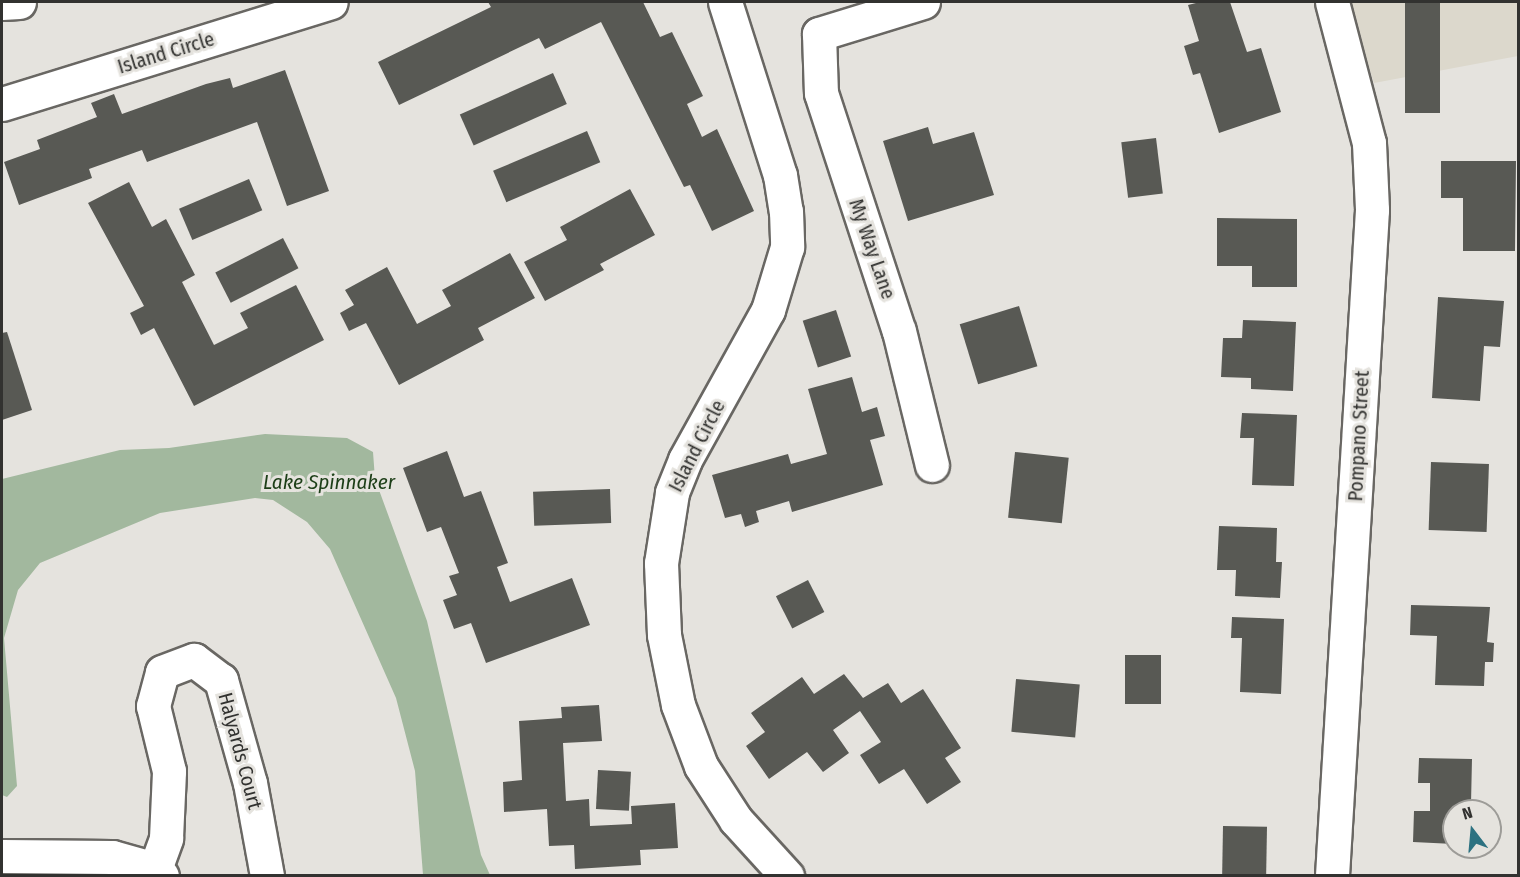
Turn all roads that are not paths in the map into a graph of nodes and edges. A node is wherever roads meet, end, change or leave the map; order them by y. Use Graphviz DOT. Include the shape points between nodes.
graph roads {
  1 [pos="19,2"];
  2 [pos="331,2"];
  3 [pos="725,2"];
  4 [pos="923,2"];
  5 [pos="1332,2"];
  6 [pos="2,3"];
  7 [pos="2,104"];
  8 [pos="932,465"];
  9 [pos="2,856"];
  10 [pos="159,872"];
  11 [pos="267,876"];
  12 [pos="787,876"];
  13 [pos="1332,876"];
  1 -- 6 [label="street"];
  2 -- 7 [label="street, Island Circle"];
  3 -- 12 [label="street, Island Circle" via="780,175 787,246 768,310 685,460 672,493 661,563 664,635 678,705 701,766 736,820"];
  4 -- 8 [label="street, My Way Lane" via="819,34 821,93 899,331"];
  5 -- 13 [label="street, Pompano Street" via="1369,143 1372,210"];
  9 -- 10 [label="street, Halyards Court" via="112,857"];
  10 -- 11 [label="street, Halyards Court" via="170,804 169,771 153,706 162,672 194,660 221,680 250,783"];
}
